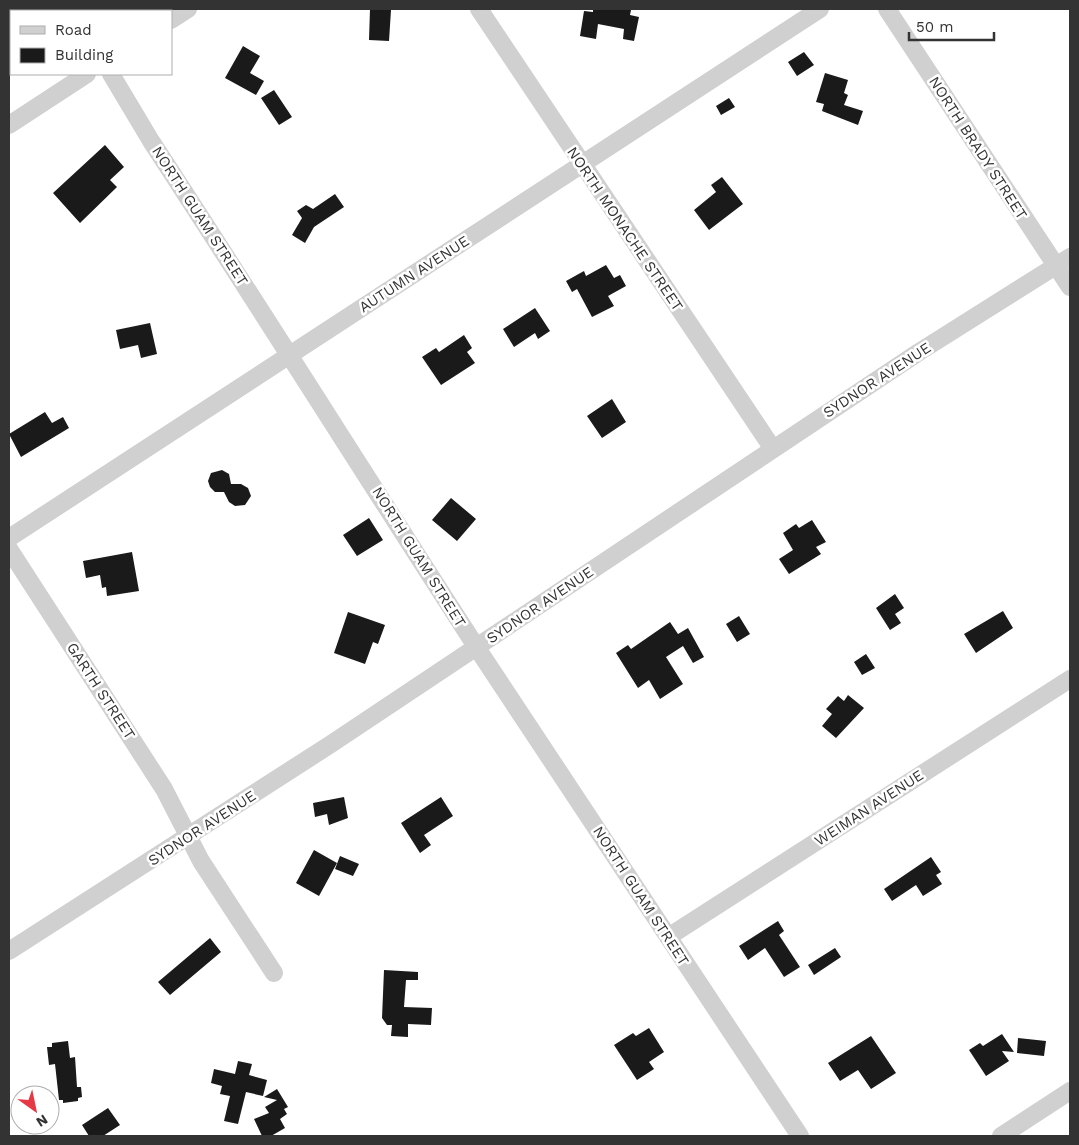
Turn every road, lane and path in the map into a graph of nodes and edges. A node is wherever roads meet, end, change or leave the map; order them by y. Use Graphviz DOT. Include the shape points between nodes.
graph roads {
  1 [pos="188,9"];
  2 [pos="480,9"];
  3 [pos="820,9"];
  4 [pos="887,9"];
  5 [pos="172,19"];
  6 [pos="85,75"];
  7 [pos="112,75"];
  8 [pos="9,125"];
  9 [pos="582,164"];
  10 [pos="1063,262"];
  11 [pos="1070,287"];
  12 [pos="290,354"];
  13 [pos="773,449"];
  14 [pos="9,538"];
  15 [pos="9,549"];
  16 [pos="477,647"];
  17 [pos="1070,679"];
  18 [pos="189,837"];
  19 [pos="668,936"];
  20 [pos="9,951"];
  21 [pos="274,973"];
  22 [pos="1070,1091"];
  23 [pos="1004,1135"];
  24 [pos="800,1136"];
  1 -- 5 [label="street"];
  2 -- 9 [label="street, NORTH MONACHE STREET"];
  3 -- 9 [label="street, AUTUMN AVENUE"];
  4 -- 10 [label="street, NORTH BRADY STREET"];
  6 -- 8 [label="street"];
  7 -- 12 [label="street, NORTH GUAM STREET"];
  9 -- 12 [label="street, AUTUMN AVENUE"];
  9 -- 13 [label="street, NORTH MONACHE STREET"];
  10 -- 11 [label="street, NORTH BRADY STREET"];
  10 -- 13 [label="street, SYDNOR AVENUE"];
  12 -- 14 [label="street, AUTUMN AVENUE"];
  12 -- 16 [label="street, NORTH GUAM STREET"];
  13 -- 16 [label="street, SYDNOR AVENUE"];
  15 -- 18 [label="street, GARTH STREET" via="164,788"];
  16 -- 18 [label="street, SYDNOR AVENUE"];
  16 -- 19 [label="street, NORTH GUAM STREET"];
  17 -- 19 [label="street, WEIMAN AVENUE"];
  18 -- 20 [label="street, SYDNOR AVENUE"];
  18 -- 21 [label="street, GARTH STREET"];
  19 -- 24 [label="street, NORTH GUAM STREET"];
  22 -- 23 [label="street"];
}
